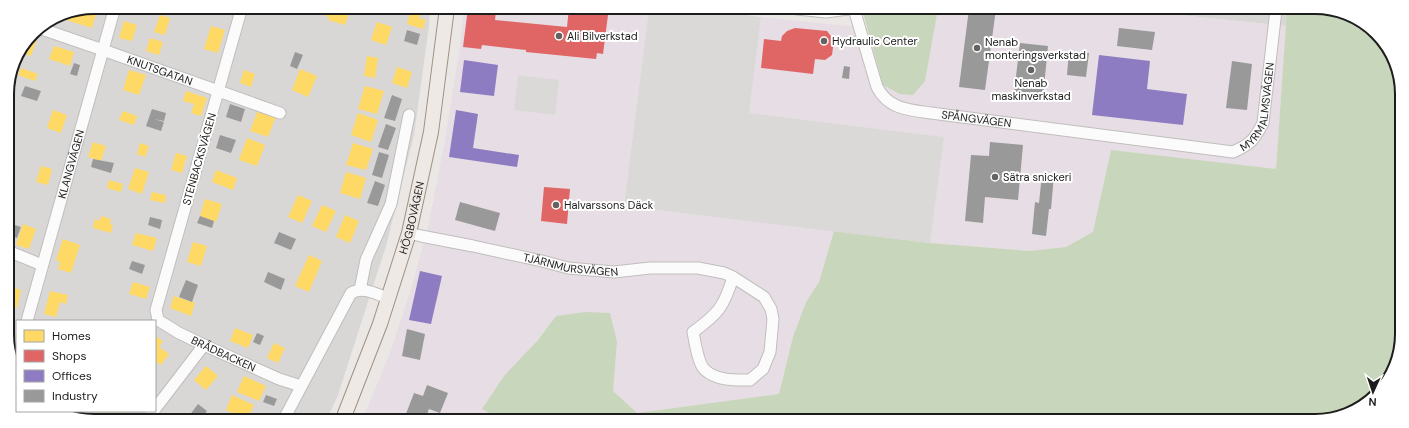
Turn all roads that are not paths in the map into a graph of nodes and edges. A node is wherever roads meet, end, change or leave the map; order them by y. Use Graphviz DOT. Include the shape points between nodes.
graph roads {
  1 [pos="113,14"];
  2 [pos="240,14"];
  3 [pos="446,14"];
  4 [pos="855,14"];
  5 [pos="1276,14"];
  6 [pos="46,30"];
  7 [pos="103,50"];
  8 [pos="218,91"];
  9 [pos="280,113"];
  10 [pos="409,115"];
  11 [pos="1166,143"];
  12 [pos="409,233"];
  13 [pos="14,253"];
  14 [pos="42,265"];
  15 [pos="733,277"];
  16 [pos="360,290"];
  17 [pos="388,298"];
  18 [pos="156,310"];
  19 [pos="27,320"];
  20 [pos="204,345"];
  21 [pos="301,386"];
  22 [pos="156,407"];
  23 [pos="287,414"];
  24 [pos="346,414"];
  1 -- 7 [label="street, KLANGVÄGEN"];
  2 -- 8 [label="street, STENBACKSVÄGEN"];
  3 -- 12 [label="main road, HÖGBOVÄGEN" via="431,132"];
  4 -- 11 [label="street, SPÅNGVÄGEN" via="877,87 889,102 931,113"];
  5 -- 11 [label="street, MYRMALMSVÄGEN" via="1264,123 1255,137 1247,146 1233,152"];
  6 -- 7 [label="street, KNUTSGATAN"];
  7 -- 8 [label="street, KNUTSGATAN"];
  7 -- 14 [label="street, KLANGVÄGEN"];
  8 -- 9 [label="street, KNUTSGATAN"];
  8 -- 18 [label="street, STENBACKSVÄGEN"];
  10 -- 16 [label="street" via="391,204 366,260"];
  12 -- 15 [label="street, TJÄRNMURSVÄGEN" via="568,268 614,272 650,268 698,268"];
  12 -- 17 [label="main road, HÖGBOVÄGEN"];
  13 -- 14 [label="street"];
  14 -- 19 [label="street, KLANGVÄGEN"];
  15 -- 15 [label="street, TJÄRNMURSVÄGEN" via="764,297 773,319 770,352 763,369 750,380 717,378 704,370 693,332 721,307"];
  16 -- 17 [label="street"];
  16 -- 21 [label="street" via="348,297"];
  17 -- 24 [label="main road, HÖGBOVÄGEN"];
  18 -- 20 [label="street, BRÅDBACKEN" via="158,320"];
  20 -- 21 [label="street, BRÅDBACKEN" via="279,379"];
  20 -- 22 [label="street"];
  21 -- 23 [label="street"];
}
